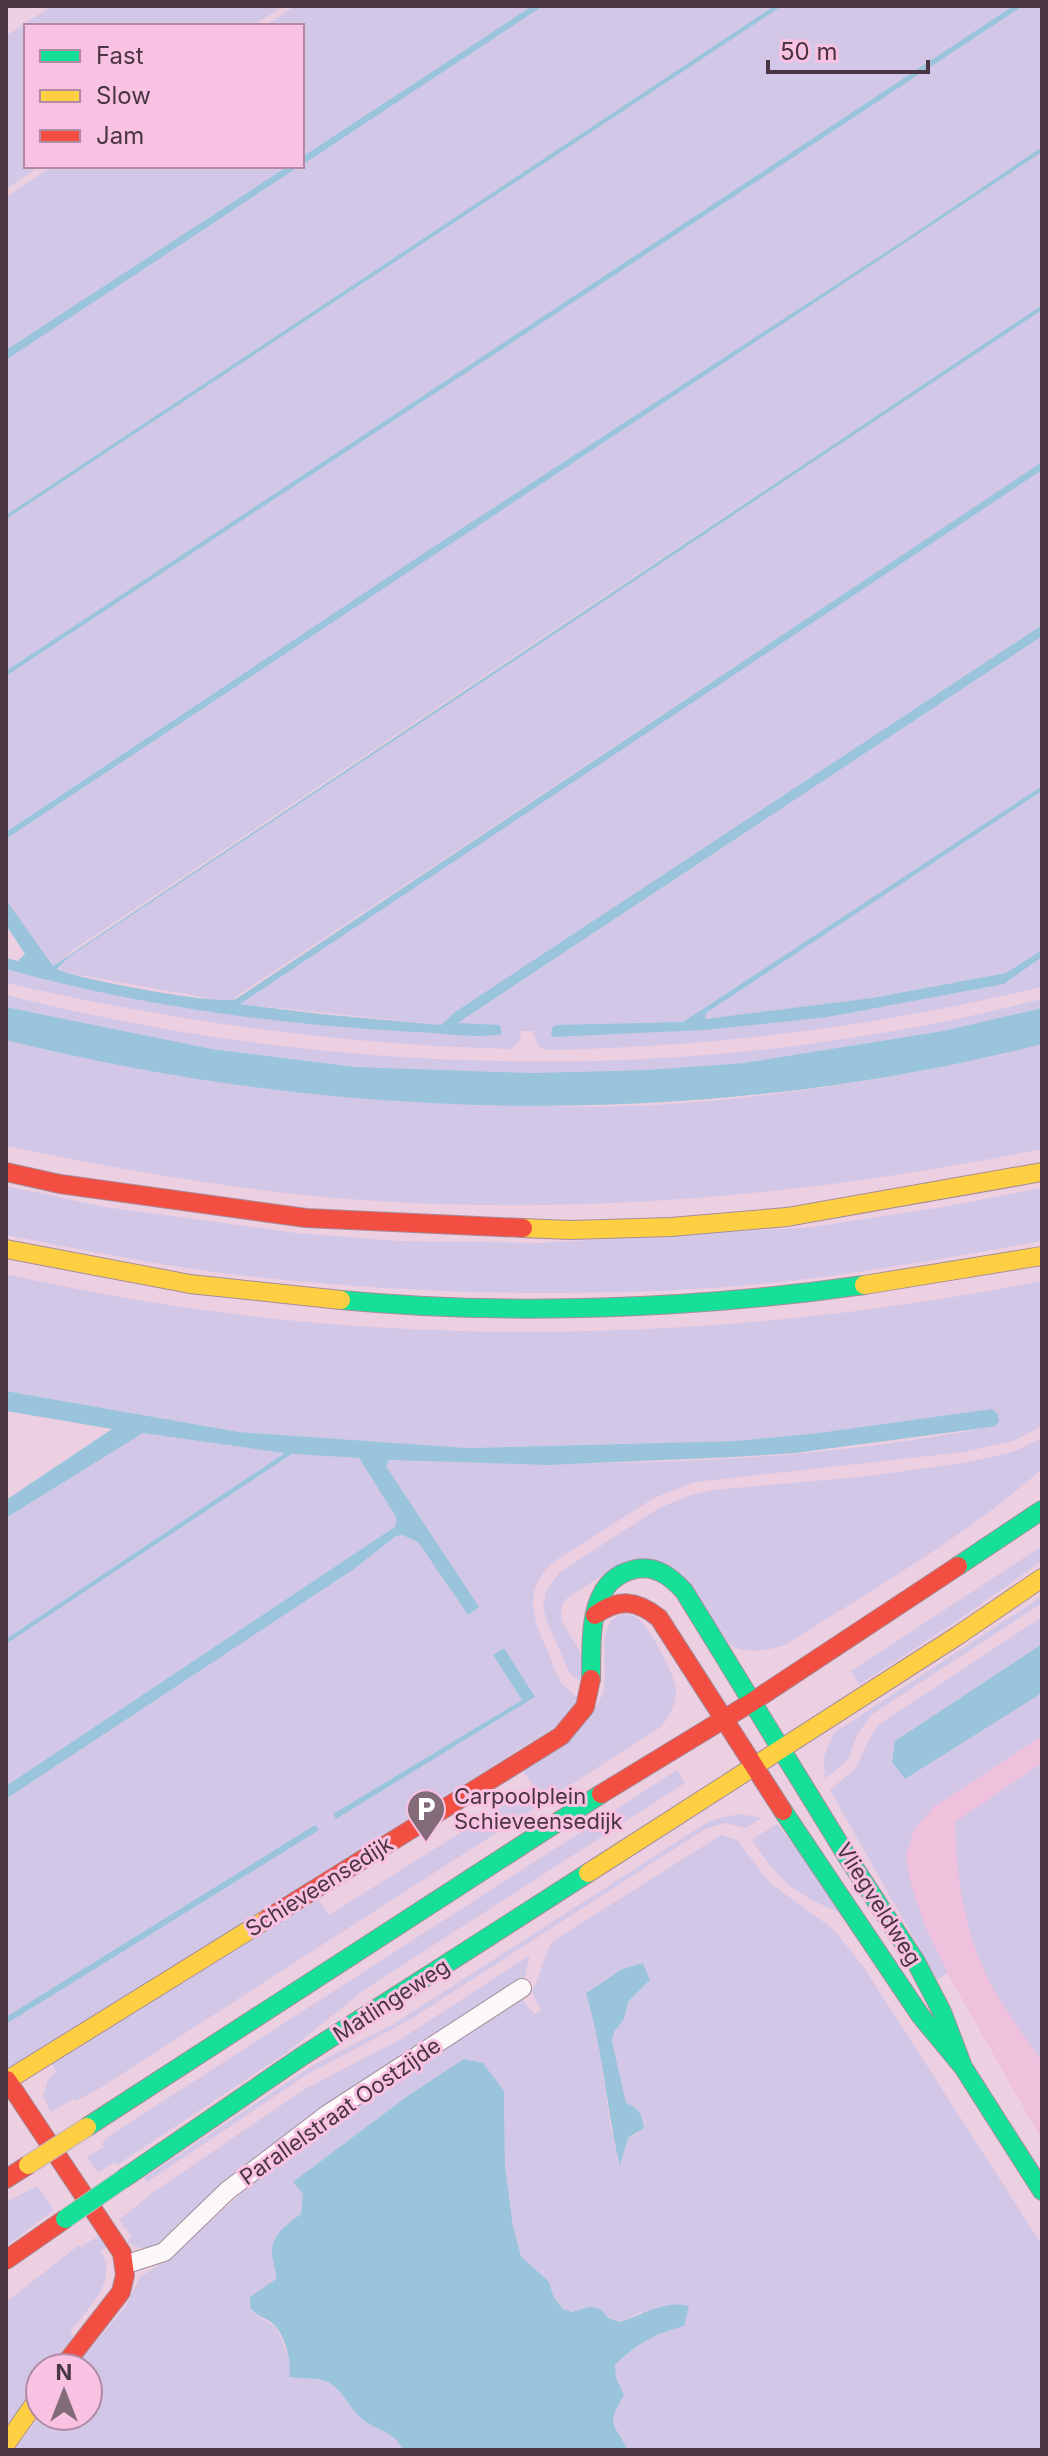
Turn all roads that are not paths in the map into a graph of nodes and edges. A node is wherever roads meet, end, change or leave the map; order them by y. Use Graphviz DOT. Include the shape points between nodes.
graph roads {
  1 [pos="6,1172"];
  2 [pos="1042,1172"];
  3 [pos="6,1249"];
  4 [pos="1042,1256"];
  5 [pos="1042,1510"];
  6 [pos="1042,1578"];
  7 [pos="595,1615"];
  8 [pos="752,1702"];
  9 [pos="724,1720"];
  10 [pos="781,1748"];
  11 [pos="754,1766"];
  12 [pos="522,1988"];
  13 [pos="963,2067"];
  14 [pos="6,2081"];
  15 [pos="6,2179"];
  16 [pos="1042,2191"];
  17 [pos="6,2260"];
  18 [pos="124,2265"];
  19 [pos="74,2352"];
  20 [pos="24,2419"];
  21 [pos="6,2444"];
  1 -- 2 [label="main road" via="306,1218 570,1230 787,1217"];
  3 -- 4 [label="main road" via="249,1292 390,1303 615,1307 826,1290"];
  5 -- 8 [label="main road"];
  6 -- 10 [label="main road, Matlingeweg"];
  7 -- 8 [label="main road, Schieveensedijk" via="603,1585 613,1578 640,1568 666,1573 684,1591"];
  7 -- 9 [label="main road" via="620,1602 646,1606"];
  7 -- 14 [label="main road, Schieveensedijk" via="589,1699 561,1736"];
  8 -- 9 [label="main road"];
  8 -- 10 [label="main road, Vliegveldweg"];
  9 -- 11 [label="main road, Vliegveldweg"];
  9 -- 15 [label="main road, bridge" via="596,1797"];
  10 -- 11 [label="main road, Matlingeweg"];
  10 -- 13 [label="main road, Vliegveldweg" via="916,1962"];
  11 -- 13 [label="main road, Vliegveldweg" via="920,2015"];
  11 -- 17 [label="main road, Matlingeweg, bridge" via="301,2057"];
  12 -- 18 [label="street, Parallelstraat Oostzijde" via="328,2114 227,2191 164,2252"];
  13 -- 16 [label="main road, Vliegveldweg"];
  14 -- 18 [label="main road" via="118,2243"];
  18 -- 19 [label="main road" via="121,2292"];
  20 -- 21 [label="main road"];
}
